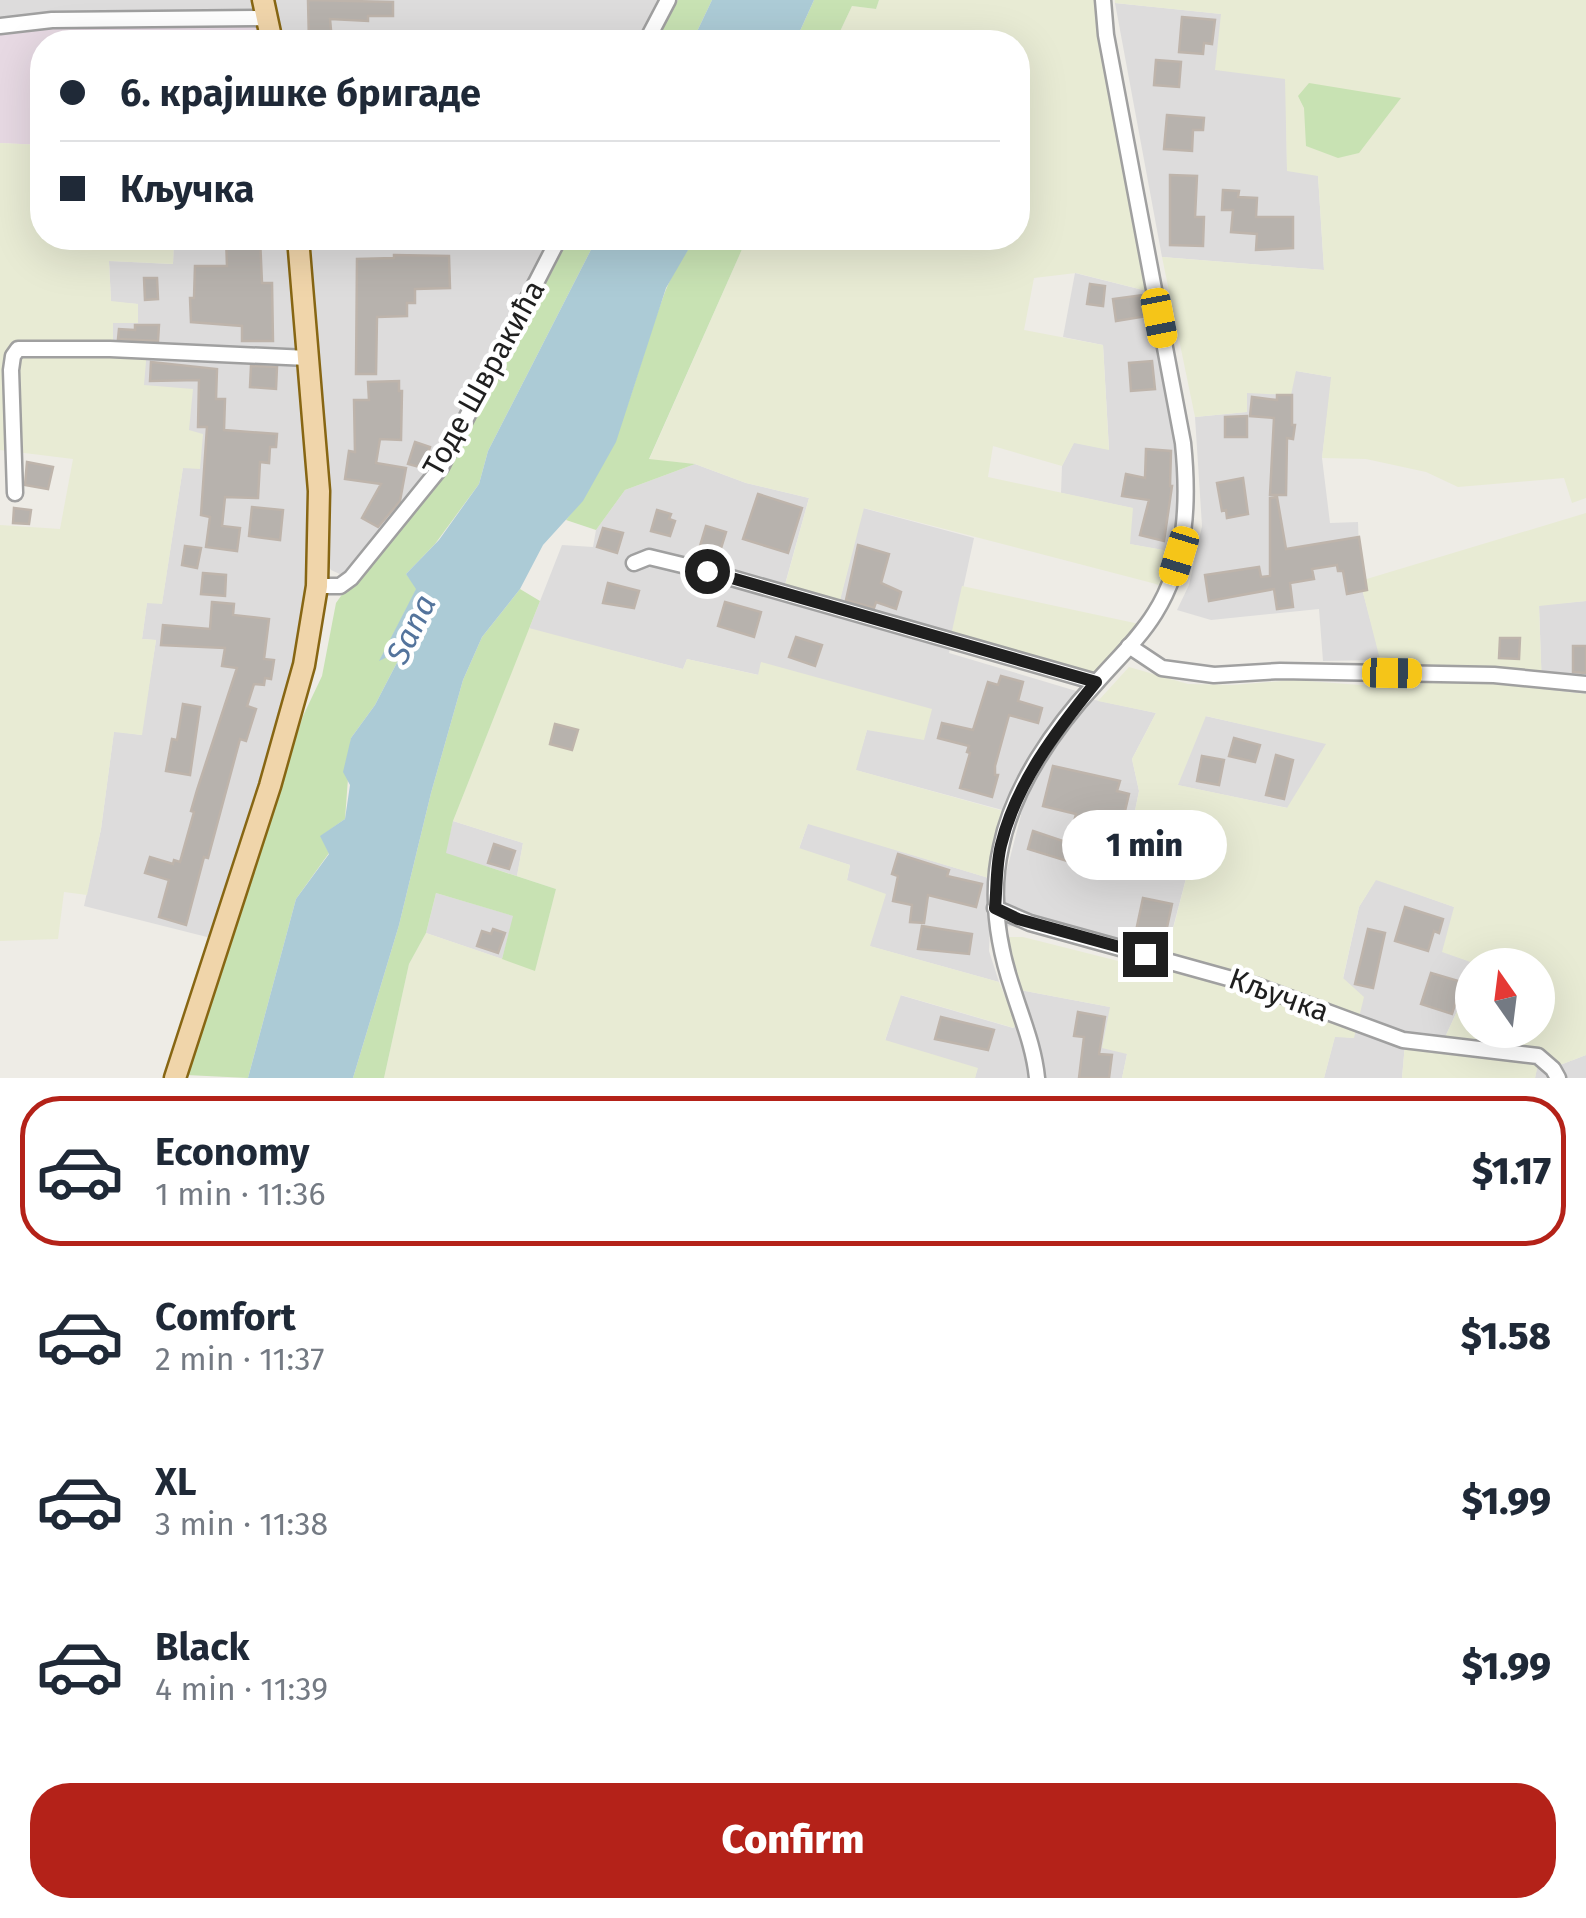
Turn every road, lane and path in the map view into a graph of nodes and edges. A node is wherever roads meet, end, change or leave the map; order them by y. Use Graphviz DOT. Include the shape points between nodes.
graph roads {
  1 [pos="668,0"];
  2 [pos="1103,0"];
  3 [pos="265,9"];
  4 [pos="0,26"];
  5 [pos="652,30"];
  6 [pos="299,250"];
  7 [pos="553,250"];
  8 [pos="308,358"];
  9 [pos="14,493"];
  10 [pos="634,562"];
  11 [pos="316,586"];
  12 [pos="1129,646"];
  13 [pos="1096,682"];
  14 [pos="1586,684"];
  15 [pos="995,908"];
  16 [pos="175,1078"];
  17 [pos="1037,1078"];
  18 [pos="1558,1078"];
  1 -- 5 [label="street"];
  2 -- 12 [label="street" via="1186,472 1184,534 1173,576"];
  3 -- 4 [label="street"];
  6 -- 8 [label="main road"];
  7 -- 11 [label="street, Тоде Швракића" via="440,467 351,578 340,586"];
  8 -- 9 [label="street" via="18,349 12,356"];
  8 -- 11 [label="main road" via="319,492"];
  10 -- 13 [label="street" via="649,556 707,571"];
  11 -- 16 [label="main road" via="304,665 270,786"];
  12 -- 13 [label="street"];
  12 -- 14 [label="street" via="1162,668 1214,676 1494,675"];
  13 -- 15 [label="street" via="1018,797 1000,848"];
  15 -- 17 [label="street"];
  15 -- 18 [label="street, Кључка" via="1257,986 1402,1040 1538,1056"];
}
